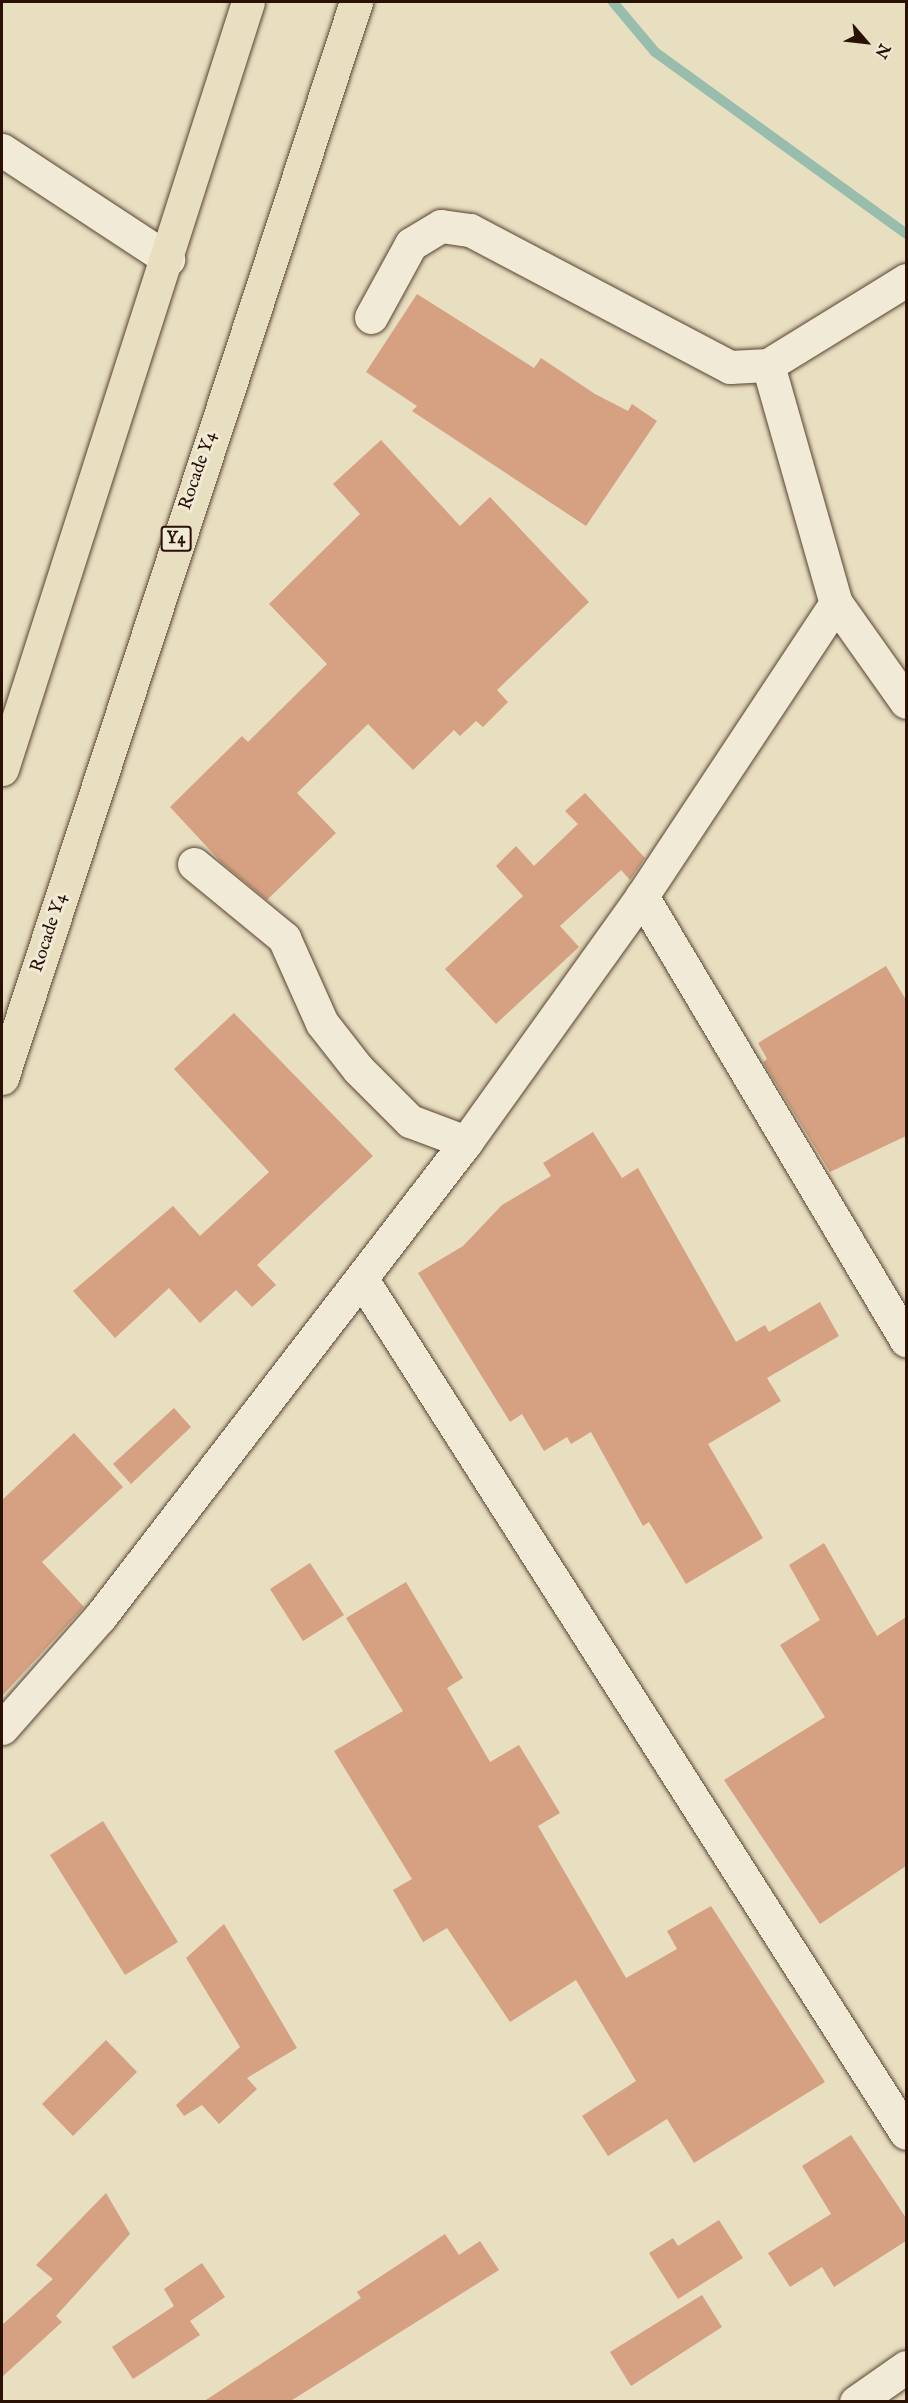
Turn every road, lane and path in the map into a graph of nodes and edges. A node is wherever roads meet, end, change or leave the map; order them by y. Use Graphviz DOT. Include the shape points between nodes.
graph roads {
  1 [pos="248,2"];
  2 [pos="356,2"];
  3 [pos="2,150"];
  4 [pos="168,259"];
  5 [pos="906,280"];
  6 [pos="371,317"];
  7 [pos="768,365"];
  8 [pos="836,603"];
  9 [pos="906,702"];
  10 [pos="2,769"];
  11 [pos="194,864"];
  12 [pos="642,896"];
  13 [pos="2,1078"];
  14 [pos="466,1142"];
  15 [pos="363,1281"];
  16 [pos="906,1340"];
  17 [pos="2,1728"];
  18 [pos="906,2133"];
  19 [pos="906,2367"];
  20 [pos="862,2399"];
  1 -- 4 [label="highway"];
  2 -- 13 [label="highway, Rocade Y4 / Y4"];
  3 -- 4 [label="street"];
  4 -- 10 [label="highway"];
  5 -- 7 [label="street"];
  6 -- 7 [label="street" via="411,244 441,226 470,230 730,367"];
  7 -- 8 [label="street"];
  8 -- 9 [label="street"];
  8 -- 12 [label="street"];
  11 -- 14 [label="street" via="284,938 322,1023 358,1069 410,1121"];
  12 -- 14 [label="street"];
  12 -- 16 [label="street"];
  14 -- 15 [label="street"];
  15 -- 17 [label="street" via="100,1617"];
  15 -- 18 [label="street"];
  19 -- 20 [label="street"];
}
